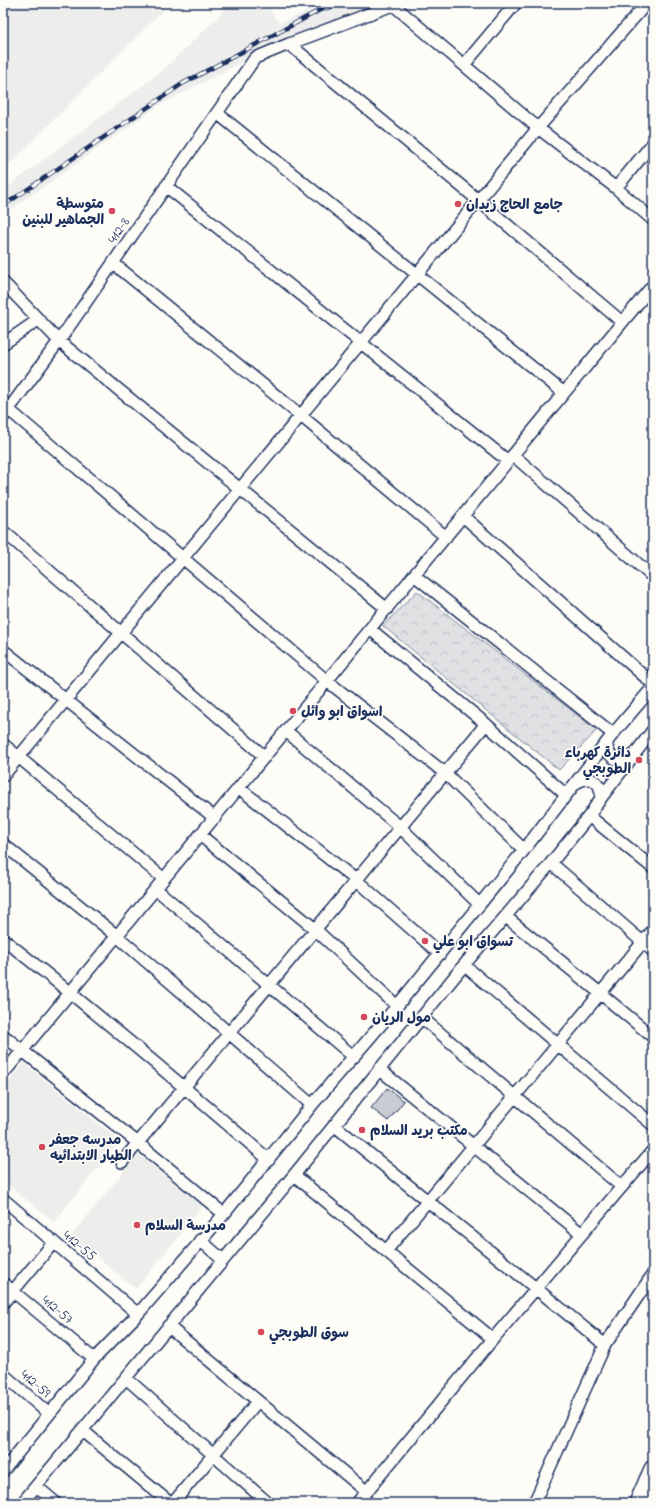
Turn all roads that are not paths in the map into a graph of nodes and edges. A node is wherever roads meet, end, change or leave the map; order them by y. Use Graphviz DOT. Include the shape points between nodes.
graph roads {
  1 [pos="516,3"];
  2 [pos="646,3"];
  3 [pos="394,4"];
  4 [pos="289,44"];
  5 [pos="464,65"];
  6 [pos="217,113"];
  7 [pos="538,128"];
  8 [pos="653,143"];
  9 [pos="166,186"];
  10 [pos="616,188"];
  11 [pos="478,200"];
  12 [pos="653,220"];
  13 [pos="113,263"];
  14 [pos="417,274"];
  15 [pos="3,282"];
  16 [pos="653,285"];
  17 [pos="38,320"];
  18 [pos="622,322"];
  19 [pos="59,341"];
  20 [pos="361,342"];
  21 [pos="3,344"];
  22 [pos="564,393"];
  23 [pos="6,413"];
  24 [pos="300,415"];
  25 [pos="511,458"];
  26 [pos="240,488"];
  27 [pos="463,516"];
  28 [pos="3,531"];
  29 [pos="446,537"];
  30 [pos="183,558"];
  31 [pos="414,575"];
  32 [pos="653,577"];
  33 [pos="387,608"];
  34 [pos="370,628"];
  35 [pos="121,633"];
  36 [pos="3,650"];
  37 [pos="327,681"];
  38 [pos="653,684"];
  39 [pos="653,687"];
  40 [pos="66,700"];
  41 [pos="486,724"];
  42 [pos="653,730"];
  43 [pos="286,731"];
  44 [pos="610,738"];
  45 [pos="3,744"];
  46 [pos="632,756"];
  47 [pos="19,757"];
  48 [pos="265,757"];
  49 [pos="445,773"];
  50 [pos="3,776"];
  51 [pos="576,783"];
  52 [pos="238,788"];
  53 [pos="566,795"];
  54 [pos="600,798"];
  55 [pos="589,816"];
  56 [pos="215,818"];
  57 [pos="400,827"];
  58 [pos="200,835"];
  59 [pos="3,844"];
  60 [pos="524,850"];
  61 [pos="551,863"];
  62 [pos="653,868"];
  63 [pos="164,879"];
  64 [pos="356,880"];
  65 [pos="156,889"];
  66 [pos="479,904"];
  67 [pos="506,917"];
  68 [pos="316,929"];
  69 [pos="653,930"];
  70 [pos="117,936"];
  71 [pos="3,939"];
  72 [pos="643,942"];
  73 [pos="653,951"];
  74 [pos="440,954"];
  75 [pos="464,965"];
  76 [pos="269,985"];
  77 [pos="70,992"];
  78 [pos="600,993"];
  79 [pos="397,1006"];
  80 [pos="421,1017"];
  81 [pos="229,1034"];
  82 [pos="3,1035"];
  83 [pos="653,1037"];
  84 [pos="558,1044"];
  85 [pos="22,1051"];
  86 [pos="354,1057"];
  87 [pos="379,1069"];
  88 [pos="3,1074"];
  89 [pos="184,1087"];
  90 [pos="514,1096"];
  91 [pos="312,1104"];
  92 [pos="334,1125"];
  93 [pos="653,1125"];
  94 [pos="138,1143"];
  95 [pos="473,1146"];
  96 [pos="653,1150"];
  97 [pos="269,1160"];
  98 [pos="122,1162"];
  99 [pos="294,1175"];
  100 [pos="622,1187"];
  101 [pos="3,1199"];
  102 [pos="427,1202"];
  103 [pos="224,1214"];
  104 [pos="582,1234"];
  105 [pos="200,1240"];
  106 [pos="54,1242"];
  107 [pos="386,1251"];
  108 [pos="223,1260"];
  109 [pos="653,1274"];
  110 [pos="3,1283"];
  111 [pos="536,1288"];
  112 [pos="13,1291"];
  113 [pos="3,1303"];
  114 [pos="138,1314"];
  115 [pos="168,1326"];
  116 [pos="493,1339"];
  117 [pos="605,1345"];
  118 [pos="94,1359"];
  119 [pos="3,1374"];
  120 [pos="126,1378"];
  121 [pos="258,1401"];
  122 [pos="49,1414"];
  123 [pos="82,1430"];
  124 [pos="213,1455"];
  125 [pos="5,1466"];
  126 [pos="653,1469"];
  127 [pos="36,1486"];
  128 [pos="367,1492"];
  129 [pos="22,1503"];
  130 [pos="56,1503"];
  131 [pos="170,1503"];
  132 [pos="173,1503"];
  133 [pos="268,1503"];
  134 [pos="358,1503"];
  135 [pos="534,1503"];
  136 [pos="638,1503"];
  1 -- 5 [label="street"];
  2 -- 7 [label="street"];
  3 -- 4 [label="street"];
  3 -- 5 [label="street"];
  4 -- 6 [label="street, 412-8" via="255,58"];
  4 -- 11 [label="street"];
  5 -- 7 [label="street"];
  6 -- 9 [label="street, 412-8"];
  6 -- 14 [label="street"];
  7 -- 10 [label="street"];
  7 -- 11 [label="street"];
  8 -- 10 [label="street"];
  9 -- 13 [label="street, 412-8"];
  9 -- 20 [label="street"];
  10 -- 12 [label="street"];
  11 -- 14 [label="street"];
  11 -- 18 [label="street"];
  13 -- 19 [label="street, 412-8"];
  13 -- 24 [label="street"];
  14 -- 20 [label="street"];
  14 -- 22 [label="street"];
  15 -- 17 [label="street"];
  16 -- 18 [label="street"];
  17 -- 19 [label="street"];
  17 -- 21 [label="street"];
  18 -- 22 [label="street"];
  19 -- 23 [label="street, 412-8"];
  19 -- 26 [label="street"];
  20 -- 24 [label="street"];
  20 -- 25 [label="street"];
  22 -- 25 [label="street"];
  23 -- 30 [label="street"];
  24 -- 26 [label="street"];
  24 -- 29 [label="street"];
  25 -- 27 [label="street"];
  25 -- 32 [label="street"];
  26 -- 30 [label="street"];
  26 -- 33 [label="street"];
  27 -- 29 [label="street"];
  27 -- 38 [label="street"];
  28 -- 35 [label="street"];
  29 -- 31 [label="street"];
  30 -- 35 [label="street"];
  30 -- 37 [label="street"];
  31 -- 33 [label="street"];
  31 -- 44 [label="street"];
  33 -- 34 [label="street"];
  34 -- 37 [label="street"];
  34 -- 41 [label="street"];
  35 -- 40 [label="street"];
  35 -- 48 [label="street"];
  36 -- 40 [label="street"];
  37 -- 43 [label="street"];
  37 -- 49 [label="street"];
  39 -- 44 [label="street"];
  40 -- 47 [label="street"];
  40 -- 56 [label="street"];
  41 -- 49 [label="street"];
  41 -- 53 [label="street"];
  42 -- 46 [label="street"];
  43 -- 48 [label="street"];
  43 -- 57 [label="street"];
  44 -- 46 [label="street" via="608,752 614,759 623,761"];
  44 -- 51 [label="street"];
  45 -- 47 [label="street"];
  46 -- 54 [label="street"];
  47 -- 50 [label="street"];
  47 -- 63 [label="street"];
  48 -- 52 [label="street"];
  49 -- 57 [label="street"];
  49 -- 60 [label="street"];
  51 -- 53 [label="street"];
  51 -- 54 [label="street" via="588,778 594,781 599,786"];
  52 -- 56 [label="street"];
  52 -- 64 [label="street"];
  53 -- 60 [label="street"];
  54 -- 55 [label="street"];
  55 -- 61 [label="street"];
  55 -- 62 [label="street"];
  56 -- 58 [label="street"];
  57 -- 64 [label="street"];
  57 -- 66 [label="street"];
  58 -- 63 [label="street"];
  58 -- 68 [label="street"];
  59 -- 70 [label="street"];
  60 -- 66 [label="street"];
  61 -- 67 [label="street"];
  61 -- 72 [label="street"];
  63 -- 65 [label="street"];
  64 -- 68 [label="street"];
  64 -- 74 [label="street"];
  65 -- 70 [label="street"];
  65 -- 76 [label="street"];
  66 -- 74 [label="street"];
  67 -- 75 [label="street"];
  67 -- 78 [label="street"];
  68 -- 76 [label="street"];
  68 -- 79 [label="street"];
  69 -- 72 [label="street"];
  70 -- 77 [label="street"];
  70 -- 81 [label="street"];
  71 -- 77 [label="street"];
  72 -- 73 [label="street"];
  72 -- 78 [label="street"];
  74 -- 79 [label="street"];
  75 -- 80 [label="street"];
  75 -- 84 [label="street"];
  76 -- 81 [label="street"];
  76 -- 86 [label="street"];
  77 -- 85 [label="street"];
  77 -- 89 [label="street"];
  78 -- 83 [label="street"];
  78 -- 84 [label="street"];
  79 -- 86 [label="street"];
  80 -- 87 [label="street"];
  80 -- 90 [label="street"];
  81 -- 89 [label="street"];
  81 -- 91 [label="street"];
  82 -- 85 [label="street"];
  84 -- 90 [label="street"];
  84 -- 93 [label="street"];
  85 -- 88 [label="street"];
  85 -- 94 [label="street"];
  86 -- 91 [label="street"];
  87 -- 92 [label="street"];
  87 -- 95 [label="street"];
  89 -- 94 [label="street"];
  89 -- 97 [label="street"];
  90 -- 95 [label="street"];
  90 -- 100 [label="street"];
  91 -- 97 [label="street"];
  92 -- 99 [label="street"];
  92 -- 102 [label="street"];
  94 -- 98 [label="street"];
  94 -- 103 [label="street"];
  95 -- 102 [label="street"];
  95 -- 104 [label="street"];
  96 -- 100 [label="street"];
  97 -- 103 [label="street"];
  99 -- 107 [label="street"];
  99 -- 108 [label="street"];
  100 -- 104 [label="street"];
  101 -- 106 [label="street, 412-55"];
  102 -- 107 [label="street"];
  102 -- 111 [label="street"];
  103 -- 105 [label="street"];
  104 -- 111 [label="street"];
  105 -- 108 [label="street"];
  105 -- 114 [label="street"];
  106 -- 112 [label="street"];
  106 -- 114 [label="street, 412-55"];
  107 -- 116 [label="street"];
  108 -- 115 [label="street"];
  109 -- 117 [label="street"];
  110 -- 112 [label="street, 412-57"];
  111 -- 116 [label="street"];
  111 -- 117 [label="street"];
  112 -- 113 [label="street"];
  112 -- 118 [label="street, 412-57"];
  114 -- 118 [label="street"];
  115 -- 120 [label="street"];
  115 -- 121 [label="street"];
  116 -- 128 [label="street"];
  117 -- 135 [label="street"];
  118 -- 122 [label="street"];
  119 -- 122 [label="street, 412-59"];
  120 -- 123 [label="street"];
  120 -- 124 [label="street"];
  121 -- 124 [label="street"];
  121 -- 128 [label="street"];
  122 -- 125 [label="street"];
  123 -- 127 [label="street"];
  123 -- 131 [label="street"];
  124 -- 132 [label="street"];
  124 -- 133 [label="street"];
  126 -- 136 [label="main road"];
  127 -- 129 [label="street"];
  127 -- 130 [label="street"];
  128 -- 134 [label="street"];
}
